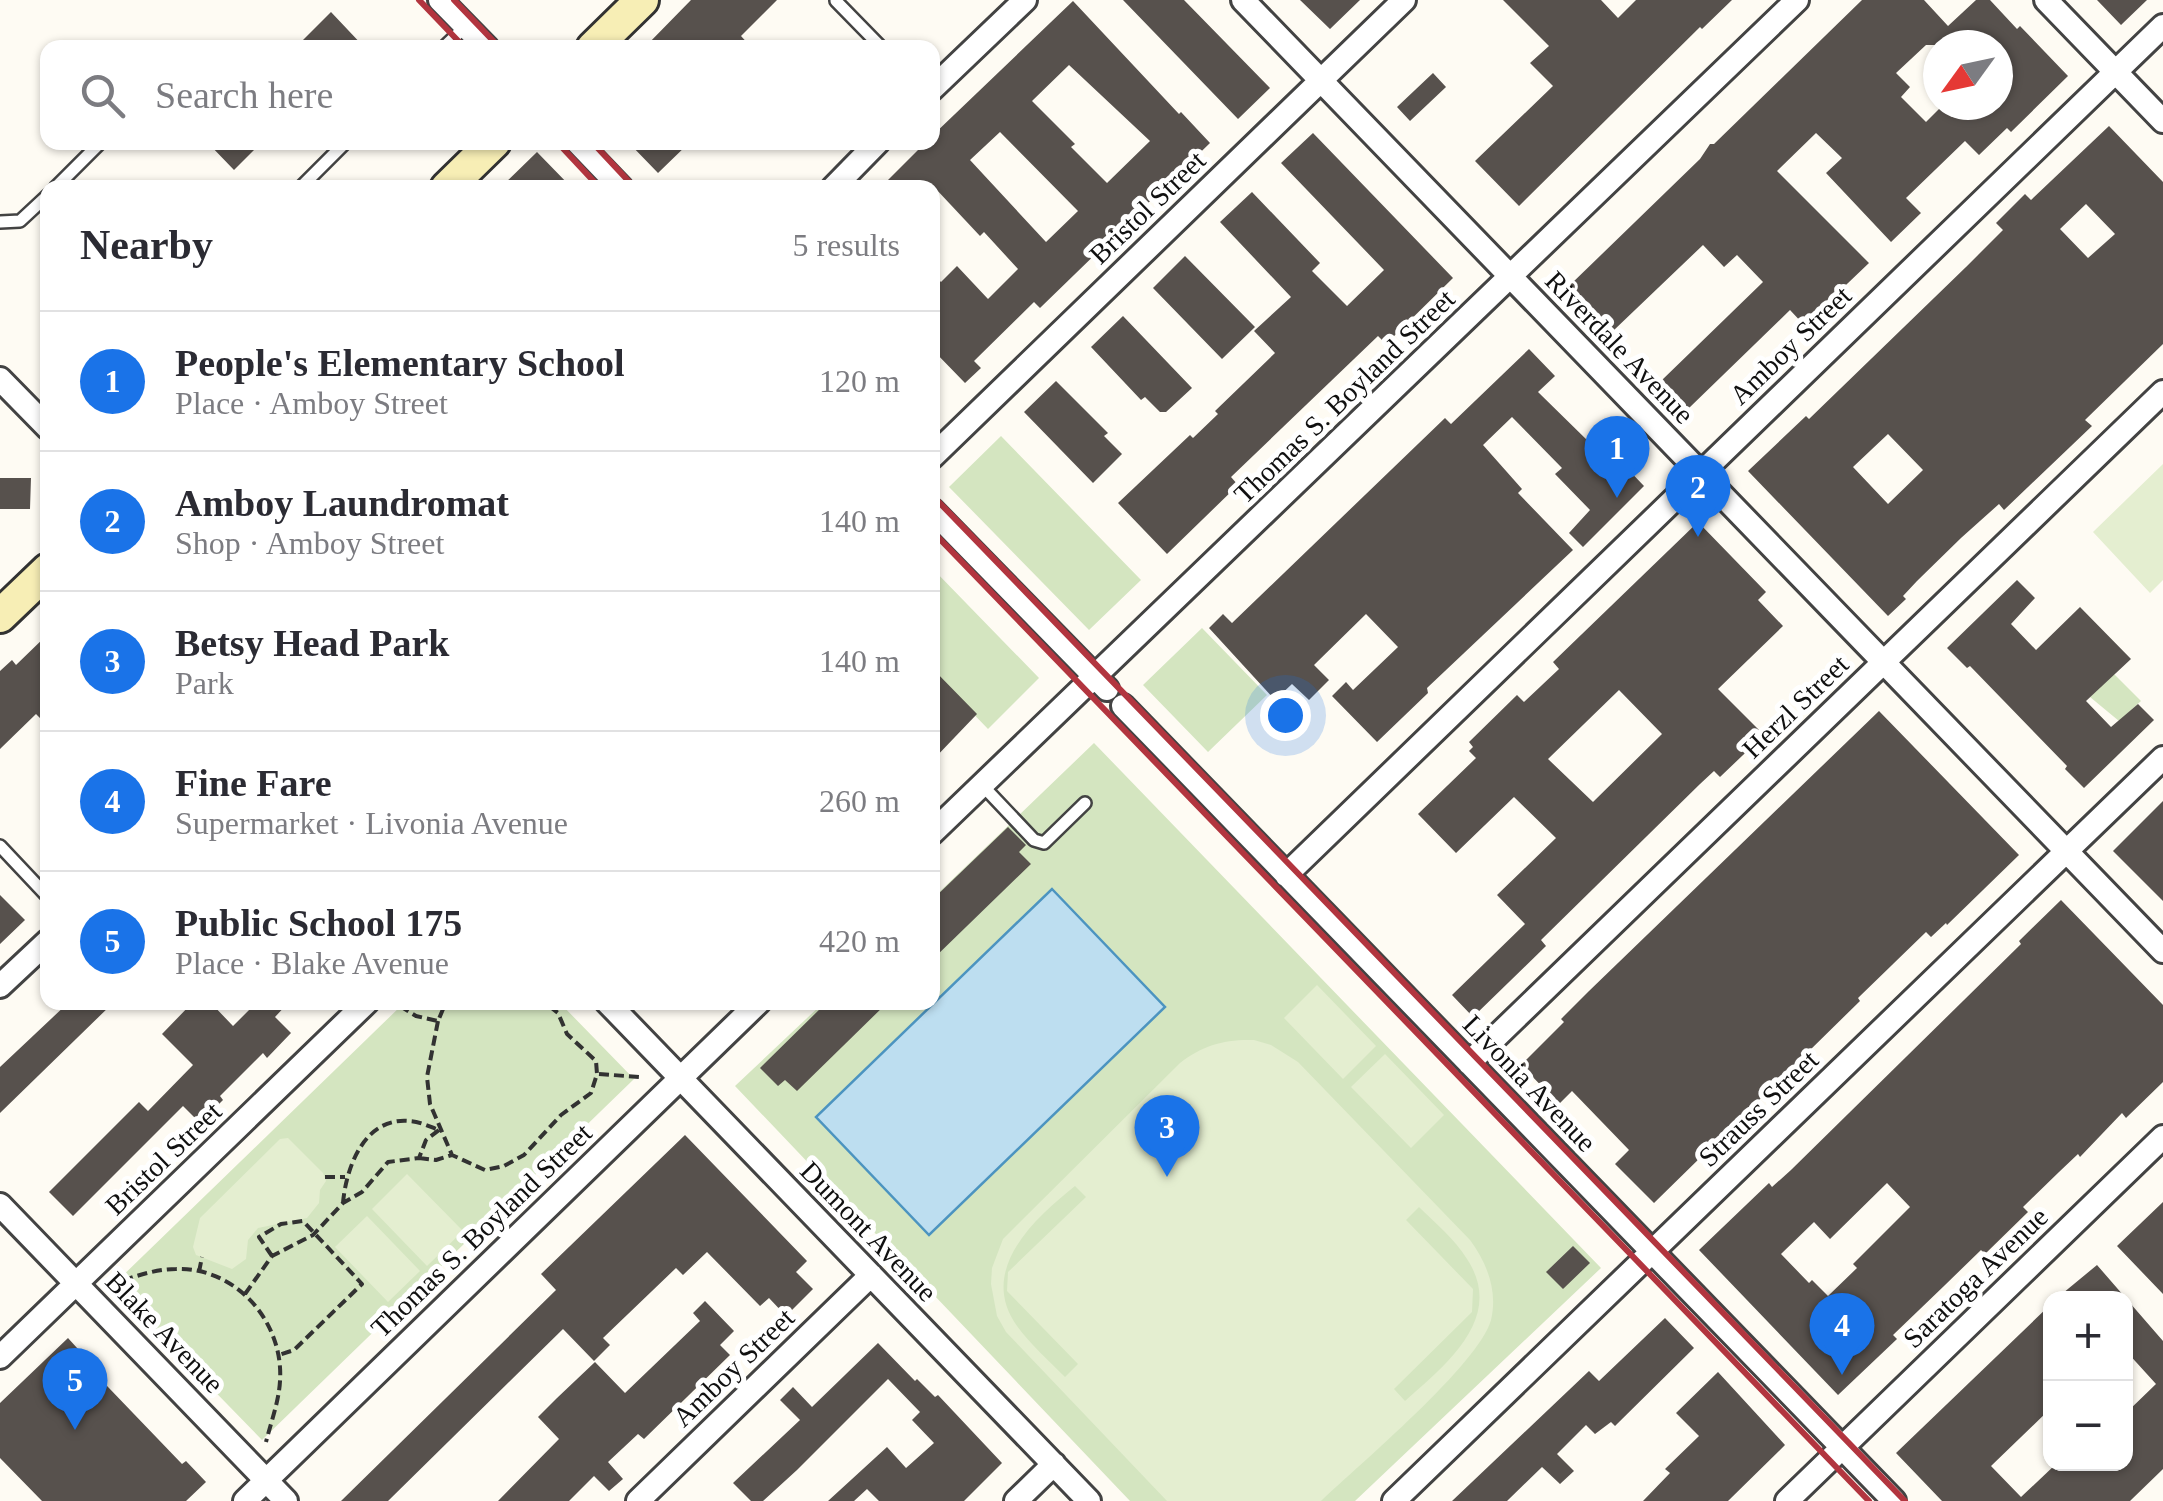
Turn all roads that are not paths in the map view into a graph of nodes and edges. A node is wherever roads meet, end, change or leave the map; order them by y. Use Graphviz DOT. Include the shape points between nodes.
graph roads {
  1 [pos="440,0"];
  2 [pos="642,0"];
  3 [pos="1025,0"];
  4 [pos="1243,0"];
  5 [pos="1404,0"];
  6 [pos="1797,0"];
  7 [pos="2046,0"];
  8 [pos="836,1"];
  9 [pos="466,26"];
  10 [pos="2163,26"];
  11 [pos="451,40"];
  12 [pos="479,40"];
  13 [pos="601,40"];
  14 [pos="874,40"];
  15 [pos="2116,72"];
  16 [pos="1321,80"];
  17 [pos="940,81"];
  18 [pos="2163,121"];
  19 [pos="94,150"];
  20 [pos="338,150"];
  21 [pos="486,150"];
  22 [pos="585,150"];
  23 [pos="870,150"];
  24 [pos="63,180"];
  25 [pos="308,180"];
  26 [pos="455,180"];
  27 [pos="613,180"];
  28 [pos="840,180"];
  29 [pos="40,202"];
  30 [pos="0,222"];
  31 [pos="1511,276"];
  32 [pos="0,379"];
  33 [pos="2163,392"];
  34 [pos="40,420"];
  35 [pos="940,448"];
  36 [pos="1701,473"];
  37 [pos="940,518"];
  38 [pos="40,578"];
  39 [pos="0,616"];
  40 [pos="1883,662"];
  41 [pos="1109,691"];
  42 [pos="2163,758"];
  43 [pos="982,786"];
  44 [pos="1084,803"];
  45 [pos="940,826"];
  46 [pos="0,846"];
  47 [pos="2067,851"];
  48 [pos="1286,875"];
  49 [pos="40,888"];
  50 [pos="40,948"];
  51 [pos="2163,951"];
  52 [pos="0,986"];
  53 [pos="359,1010"];
  54 [pos="614,1010"];
  55 [pos="751,1010"];
  56 [pos="1469,1063"];
  57 [pos="680,1079"];
  58 [pos="2163,1138"];
  59 [pos="0,1205"];
  60 [pos="1651,1253"];
  61 [pos="870,1275"];
  62 [pos="76,1284"];
  63 [pos="0,1356"];
  64 [pos="1842,1448"];
  65 [pos="1054,1464"];
  66 [pos="266,1480"];
  67 [pos="244,1501"];
  68 [pos="286,1501"];
  69 [pos="638,1501"];
  70 [pos="1016,1501"];
  71 [pos="1089,1501"];
  72 [pos="1394,1501"];
  73 [pos="1786,1501"];
  74 [pos="1894,1501"];
  1 -- 9 [label="street"];
  2 -- 13 [label="street"];
  3 -- 17 [label="street"];
  4 -- 16 [label="street, Riverdale Avenue"];
  5 -- 16 [label="street, Bristol Street"];
  6 -- 31 [label="street, Thomas S. Boyland Street"];
  7 -- 15 [label="street"];
  8 -- 14 [label="lane"];
  9 -- 11 [label="lane"];
  9 -- 12 [label="street"];
  10 -- 15 [label="street, Amboy Street"];
  15 -- 18 [label="street"];
  15 -- 36 [label="street, Amboy Street"];
  16 -- 31 [label="street, Riverdale Avenue"];
  16 -- 35 [label="street, Bristol Street"];
  19 -- 24 [label="lane"];
  20 -- 25 [label="lane"];
  21 -- 26 [label="street"];
  22 -- 27 [label="street"];
  23 -- 28 [label="street"];
  29 -- 30 [label="lane" via="20,221"];
  31 -- 36 [label="street, Riverdale Avenue"];
  31 -- 41 [label="street, Thomas S. Boyland Street"];
  32 -- 34 [label="street"];
  33 -- 40 [label="street, Herzl Street"];
  36 -- 40 [label="street, Riverdale Avenue"];
  36 -- 48 [label="street, Amboy Street"];
  37 -- 41 [label="street, Livonia Avenue"];
  38 -- 39 [label="street"];
  40 -- 47 [label="street, Riverdale Avenue"];
  40 -- 56 [label="street, Herzl Street"];
  41 -- 43 [label="street, Thomas S. Boyland Street"];
  41 -- 48 [label="street, Livonia Avenue"];
  42 -- 47 [label="street, Strauss Street"];
  43 -- 44 [label="lane" via="1044,843"];
  43 -- 45 [label="street, Thomas S. Boyland Street"];
  46 -- 49 [label="lane"];
  47 -- 51 [label="street, Riverdale Avenue"];
  47 -- 60 [label="street, Strauss Street"];
  48 -- 56 [label="street, Livonia Avenue"];
  50 -- 52 [label="street"];
  53 -- 62 [label="street, Bristol Street"];
  54 -- 57 [label="street, Dumont Avenue"];
  55 -- 57 [label="street, Thomas S. Boyland Street"];
  56 -- 60 [label="street, Livonia Avenue"];
  57 -- 61 [label="street, Dumont Avenue"];
  57 -- 66 [label="street, Thomas S. Boyland Street"];
  58 -- 64 [label="street, Saratoga Avenue"];
  59 -- 62 [label="street, Blake Avenue"];
  60 -- 64 [label="street, Livonia Avenue"];
  60 -- 72 [label="street, Strauss Street"];
  61 -- 65 [label="street, Dumont Avenue"];
  61 -- 69 [label="street, Amboy Street"];
  62 -- 63 [label="street, Bristol Street"];
  62 -- 66 [label="street, Blake Avenue"];
  64 -- 73 [label="street, Saratoga Avenue"];
  64 -- 74 [label="street, Livonia Avenue"];
  65 -- 70 [label="street"];
  65 -- 71 [label="street, Dumont Avenue"];
  66 -- 67 [label="street, Thomas S. Boyland Street"];
  66 -- 68 [label="street, Blake Avenue"];
}
